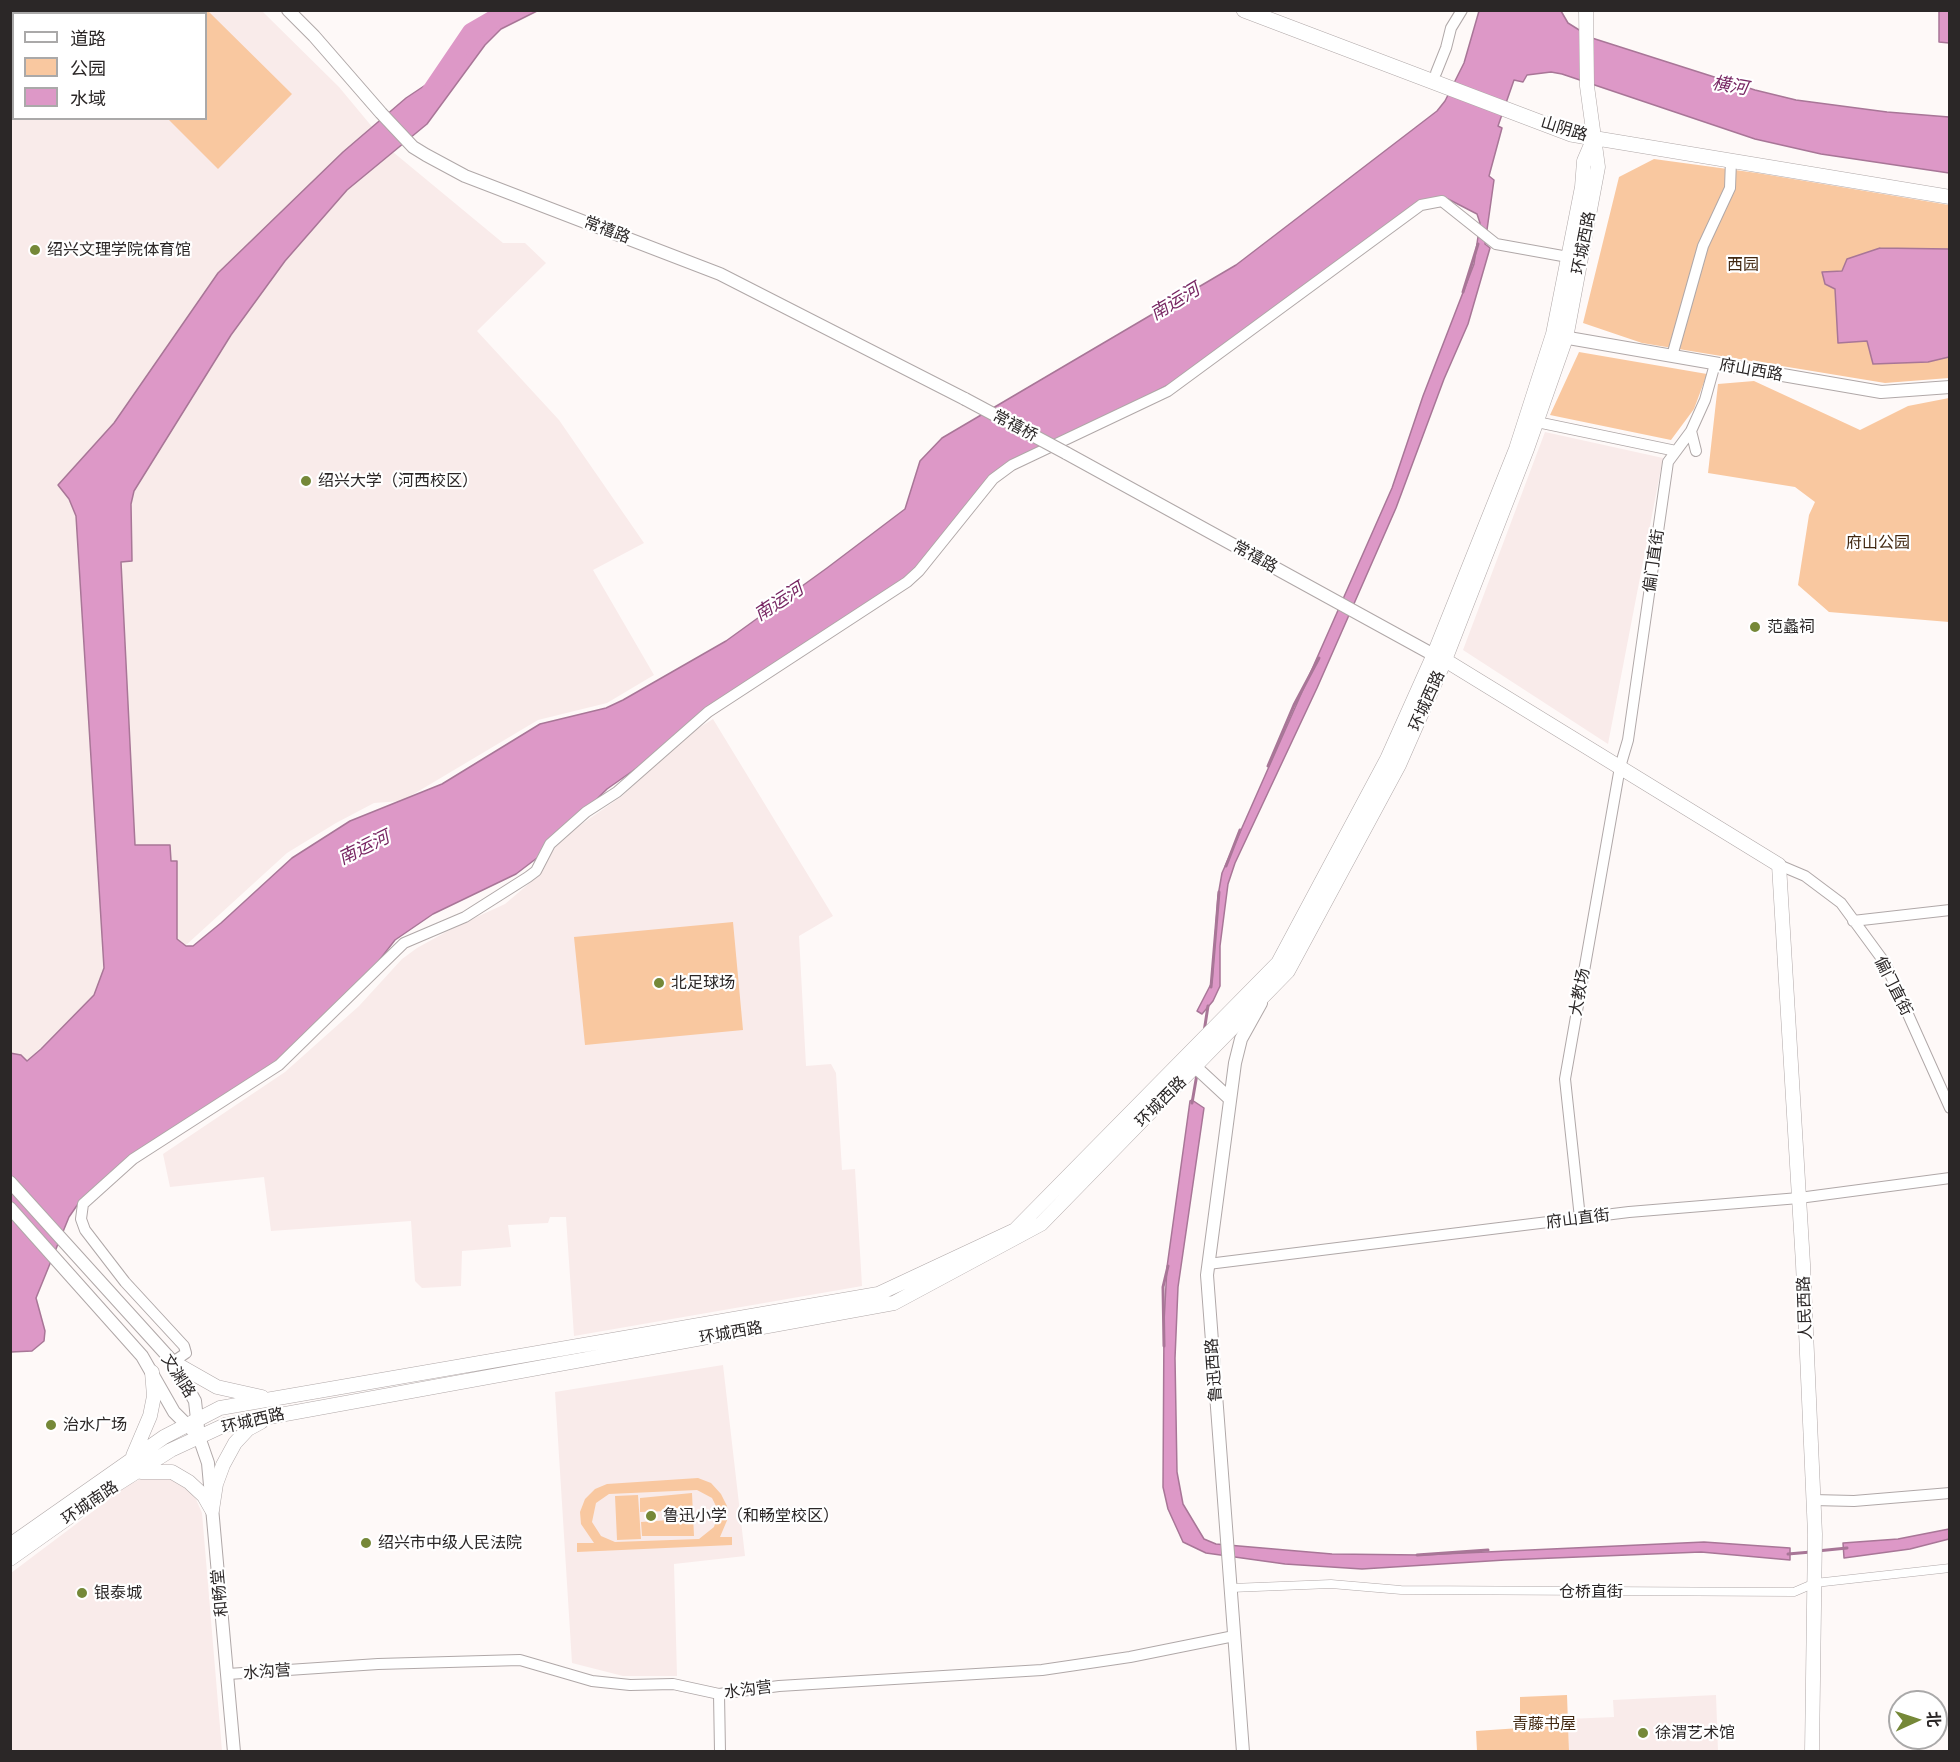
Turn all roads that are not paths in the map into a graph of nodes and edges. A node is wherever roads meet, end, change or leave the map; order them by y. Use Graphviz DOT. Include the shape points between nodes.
graph roads {
  1 [pos="288,10"];
  2 [pos="1244,10"];
  3 [pos="1272,10"];
  4 [pos="1462,10"];
  5 [pos="1586,10"];
  6 [pos="1436,73"];
  7 [pos="1453,84"];
  8 [pos="1594,138"];
  9 [pos="1731,160"];
  10 [pos="1950,197"];
  11 [pos="1568,257"];
  12 [pos="1560,336"];
  13 [pos="1672,357"];
  14 [pos="1715,364"];
  15 [pos="1950,387"];
  16 [pos="964,399"];
  17 [pos="1537,422"];
  18 [pos="1691,431"];
  19 [pos="1696,450"];
  20 [pos="1677,451"];
  21 [pos="1066,453"];
  22 [pos="1439,657"];
  23 [pos="1620,767"];
  24 [pos="1779,865"];
  25 [pos="1950,910"];
  26 [pos="1854,921"];
  27 [pos="1264,996"];
  28 [pos="1191,1062"];
  29 [pos="1230,1099"];
  30 [pos="1950,1108"];
  31 [pos="1950,1178"];
  32 [pos="10,1182"];
  33 [pos="1799,1198"];
  34 [pos="10,1208"];
  35 [pos="1580,1218"];
  36 [pos="1208,1264"];
  37 [pos="172,1362"];
  38 [pos="152,1372"];
  39 [pos="285,1397"];
  40 [pos="288,1413"];
  41 [pos="192,1422"];
  42 [pos="164,1437"];
  43 [pos="199,1437"];
  44 [pos="171,1450"];
  45 [pos="131,1459"];
  46 [pos="127,1478"];
  47 [pos="1950,1493"];
  48 [pos="1813,1500"];
  49 [pos="212,1510"];
  50 [pos="10,1545"];
  51 [pos="10,1559"];
  52 [pos="1950,1568"];
  53 [pos="1815,1583"];
  54 [pos="1231,1588"];
  55 [pos="1234,1636"];
  56 [pos="228,1674"];
  57 [pos="719,1694"];
  58 [pos="234,1752"];
  59 [pos="720,1752"];
  60 [pos="1243,1752"];
  61 [pos="1812,1752"];
  1 -- 16 [label="street, 常禧路" via="413,147 465,176 720,274"];
  2 -- 7 [label="main road, 山阴路"];
  3 -- 6 [label="main road, 山阴路"];
  4 -- 6 [label="street" via="1450,28"];
  5 -- 8 [label="main road" via="1587,86"];
  6 -- 7 [label="main road, 山阴路"];
  7 -- 8 [label="main road, 山阴路" via="1571,124"];
  8 -- 9 [label="main road"];
  8 -- 11 [label="main road, 环城西路" via="1584,161"];
  8 -- 12 [label="main road, 环城西路" via="1598,167"];
  9 -- 10 [label="main road"];
  9 -- 13 [label="street" via="1730,188 1703,246"];
  11 -- 12 [label="main road, 环城西路"];
  11 -- 37 [label="street" via="1496,244 1442,201 1421,205 1168,391 1031,454 993,479 907,582 708,711 617,792 586,812 550,844 536,871 528,877 465,917 404,943 279,1065 133,1159 83,1204 81,1219 86,1230 125,1282 184,1346 186,1353"];
  12 -- 13 [label="street, 府山西路"];
  12 -- 17 [label="main road, 环城西路"];
  12 -- 22 [label="main road, 环城西路"];
  13 -- 14 [label="street, 府山西路"];
  14 -- 15 [label="street, 府山西路" via="1881,392"];
  14 -- 18 [label="street, 偏门直街"];
  16 -- 21 [label="street, 常禧桥, bridge"];
  17 -- 20 [label="street"];
  17 -- 22 [label="main road, 环城西路"];
  18 -- 19 [label="street"];
  18 -- 20 [label="street, 偏门直街"];
  20 -- 23 [label="street, 偏门直街" via="1668,462 1629,740"];
  21 -- 22 [label="street, 常禧路"];
  22 -- 23 [label="main road"];
  22 -- 27 [label="main road, 环城西路" via="1399,765 1288,971"];
  22 -- 28 [label="main road, 环城西路" via="1278,963 1219,1025"];
  23 -- 24 [label="main road"];
  23 -- 35 [label="street, 大教场" via="1565,1079"];
  24 -- 26 [label="street, 偏门直街" via="1805,876 1841,903"];
  24 -- 33 [label="main road, 人民西路"];
  25 -- 26 [label="street"];
  26 -- 30 [label="street, 偏门直街" via="1885,963"];
  27 -- 28 [label="main road, 环城西路" via="1216,1045"];
  27 -- 29 [label="street, 鲁迅西路" via="1241,1039"];
  28 -- 29 [label="street"];
  28 -- 39 [label="main road, 环城西路" via="1170,1073 1015,1230 878,1294"];
  28 -- 40 [label="main road, 环城西路" via="1184,1080 1041,1224 894,1303"];
  29 -- 36 [label="street, 鲁迅西路"];
  31 -- 33 [label="street, 府山直街"];
  32 -- 37 [label="street, 文渊路"];
  33 -- 35 [label="street, 府山直街"];
  33 -- 48 [label="main road, 人民西路"];
  34 -- 38 [label="street, 文渊路"];
  35 -- 36 [label="street, 府山直街"];
  36 -- 54 [label="street, 鲁迅西路"];
  37 -- 39 [label="main road" via="217,1387"];
  37 -- 41 [label="street, 文渊路" via="195,1401"];
  38 -- 41 [label="street, 文渊路" via="174,1412"];
  38 -- 45 [label="main road" via="154,1396 150,1416"];
  39 -- 41 [label="main road, 环城西路" via="220,1408"];
  40 -- 43 [label="main road, 环城西路" via="225,1425"];
  40 -- 49 [label="main road" via="248,1429 235,1443 216,1484"];
  41 -- 42 [label="main road, 环城西路"];
  41 -- 43 [label="street, 文渊路"];
  42 -- 45 [label="main road, 环城南路"];
  43 -- 44 [label="main road, 环城西路"];
  43 -- 49 [label="street, 和畅堂" via="208,1463"];
  44 -- 46 [label="main road, 环城南路"];
  45 -- 50 [label="main road, 环城南路"];
  46 -- 49 [label="main road" via="145,1470 172,1472 204,1496"];
  46 -- 51 [label="main road, 环城南路"];
  47 -- 48 [label="street" via="1854,1501"];
  48 -- 53 [label="main road, 人民西路"];
  49 -- 56 [label="street, 和畅堂"];
  52 -- 53 [label="street, 仓桥直街"];
  53 -- 54 [label="street, 仓桥直街" via="1794,1592 1401,1590 1331,1584"];
  53 -- 61 [label="main road, 人民西路"];
  54 -- 55 [label="street, 鲁迅西路"];
  55 -- 57 [label="street, 水沟营" via="1042,1670 779,1686"];
  55 -- 60 [label="street, 鲁迅西路"];
  56 -- 57 [label="street, 水沟营" via="520,1660 592,1681 673,1684"];
  56 -- 58 [label="street, 和畅堂"];
  57 -- 59 [label="street"];
}
